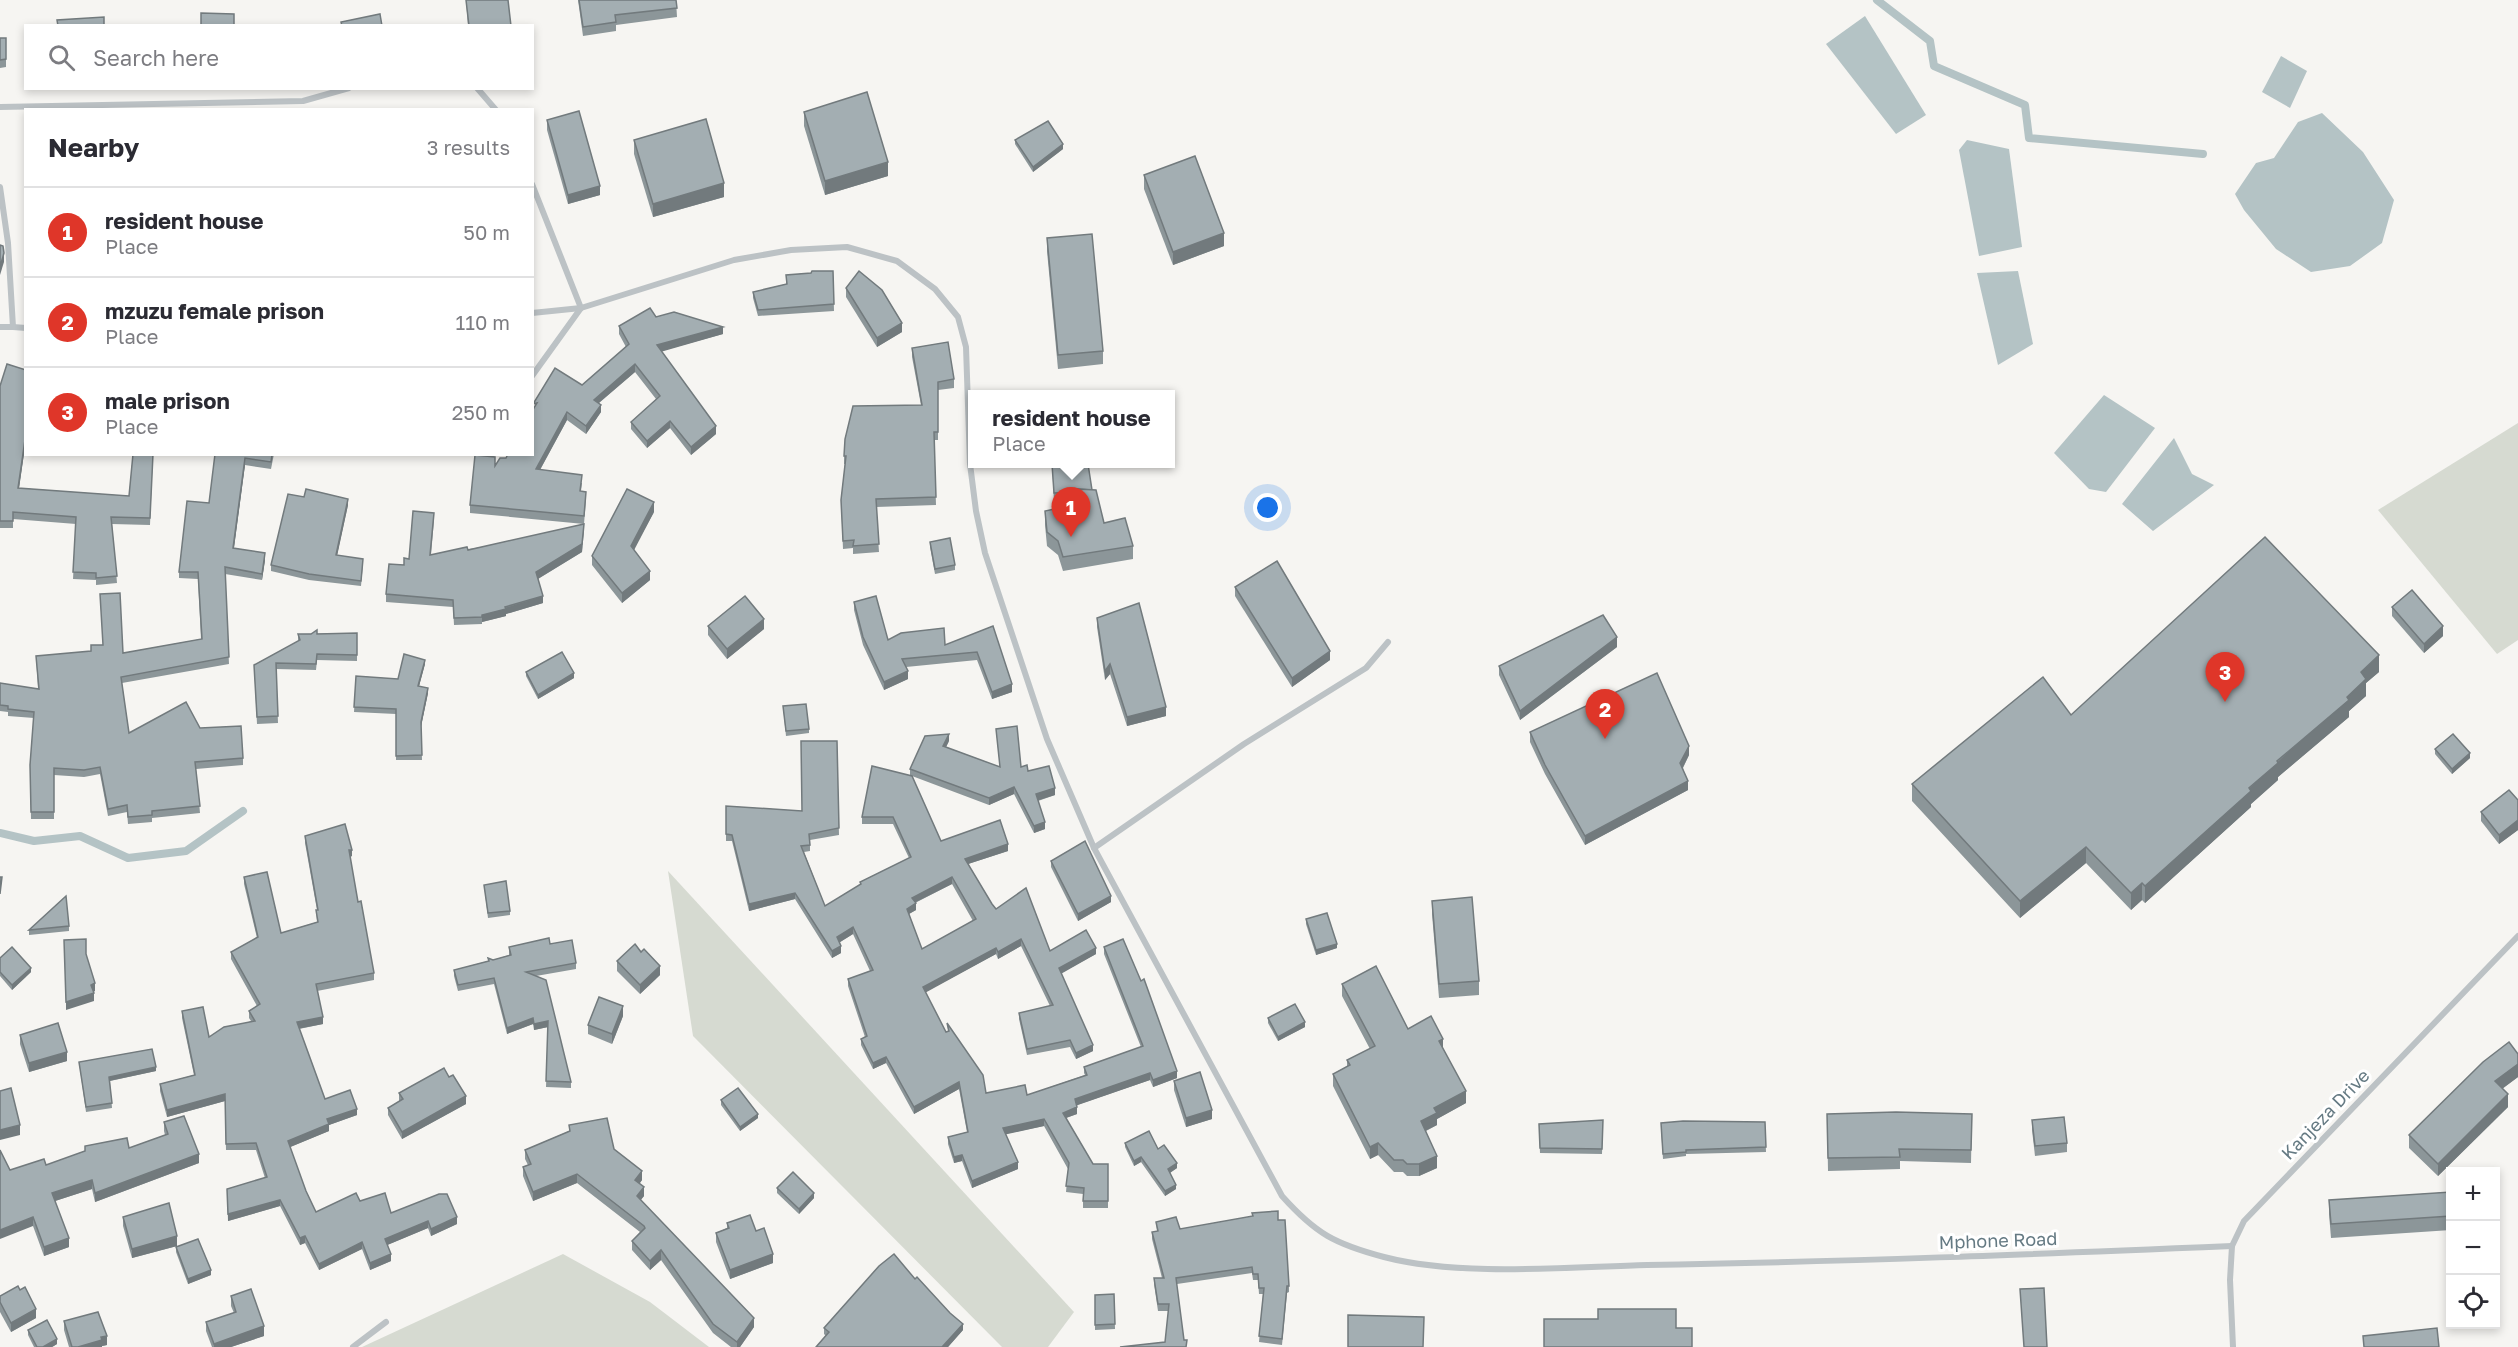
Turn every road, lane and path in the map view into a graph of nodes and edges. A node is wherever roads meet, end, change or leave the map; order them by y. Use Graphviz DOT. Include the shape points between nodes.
graph roads {
  1 [pos="342,90"];
  2 [pos="479,90"];
  3 [pos="303,101"];
  4 [pos="0,107"];
  5 [pos="304,108"];
  6 [pos="494,108"];
  7 [pos="0,187"];
  8 [pos="534,189"];
  9 [pos="581,308"];
  10 [pos="534,313"];
  11 [pos="0,327"];
  12 [pos="13,327"];
  13 [pos="24,328"];
  14 [pos="534,373"];
  15 [pos="968,406"];
  16 [pos="971,468"];
  17 [pos="1388,642"];
  18 [pos="1094,848"];
  19 [pos="2518,936"];
  20 [pos="2232,1246"];
  21 [pos="386,1322"];
  22 [pos="353,1347"];
  23 [pos="2233,1347"];
  1 -- 3 [label="street"];
  2 -- 6 [label="street"];
  3 -- 4 [label="street"];
  3 -- 5 [label="street"];
  7 -- 12 [label="street"];
  8 -- 9 [label="street"];
  9 -- 10 [label="street, Mphone Road"];
  9 -- 14 [label="street"];
  9 -- 15 [label="street, Mphone Road" via="734,260 791,250 847,247 897,261 935,289 958,317 966,347"];
  11 -- 12 [label="street"];
  12 -- 13 [label="street"];
  16 -- 18 [label="street, Mphone Road" via="985,553 1047,739"];
  17 -- 18 [label="street" via="1366,668 1244,744"];
  18 -- 20 [label="street, Mphone Road" via="1282,1196 1305,1222 1329,1238 1387,1258 1484,1268 1765,1264"];
  19 -- 20 [label="street, Kanjeza Drive" via="2244,1221"];
  20 -- 23 [label="street, Kanjeza Drive"];
  21 -- 22 [label="street"];
}
